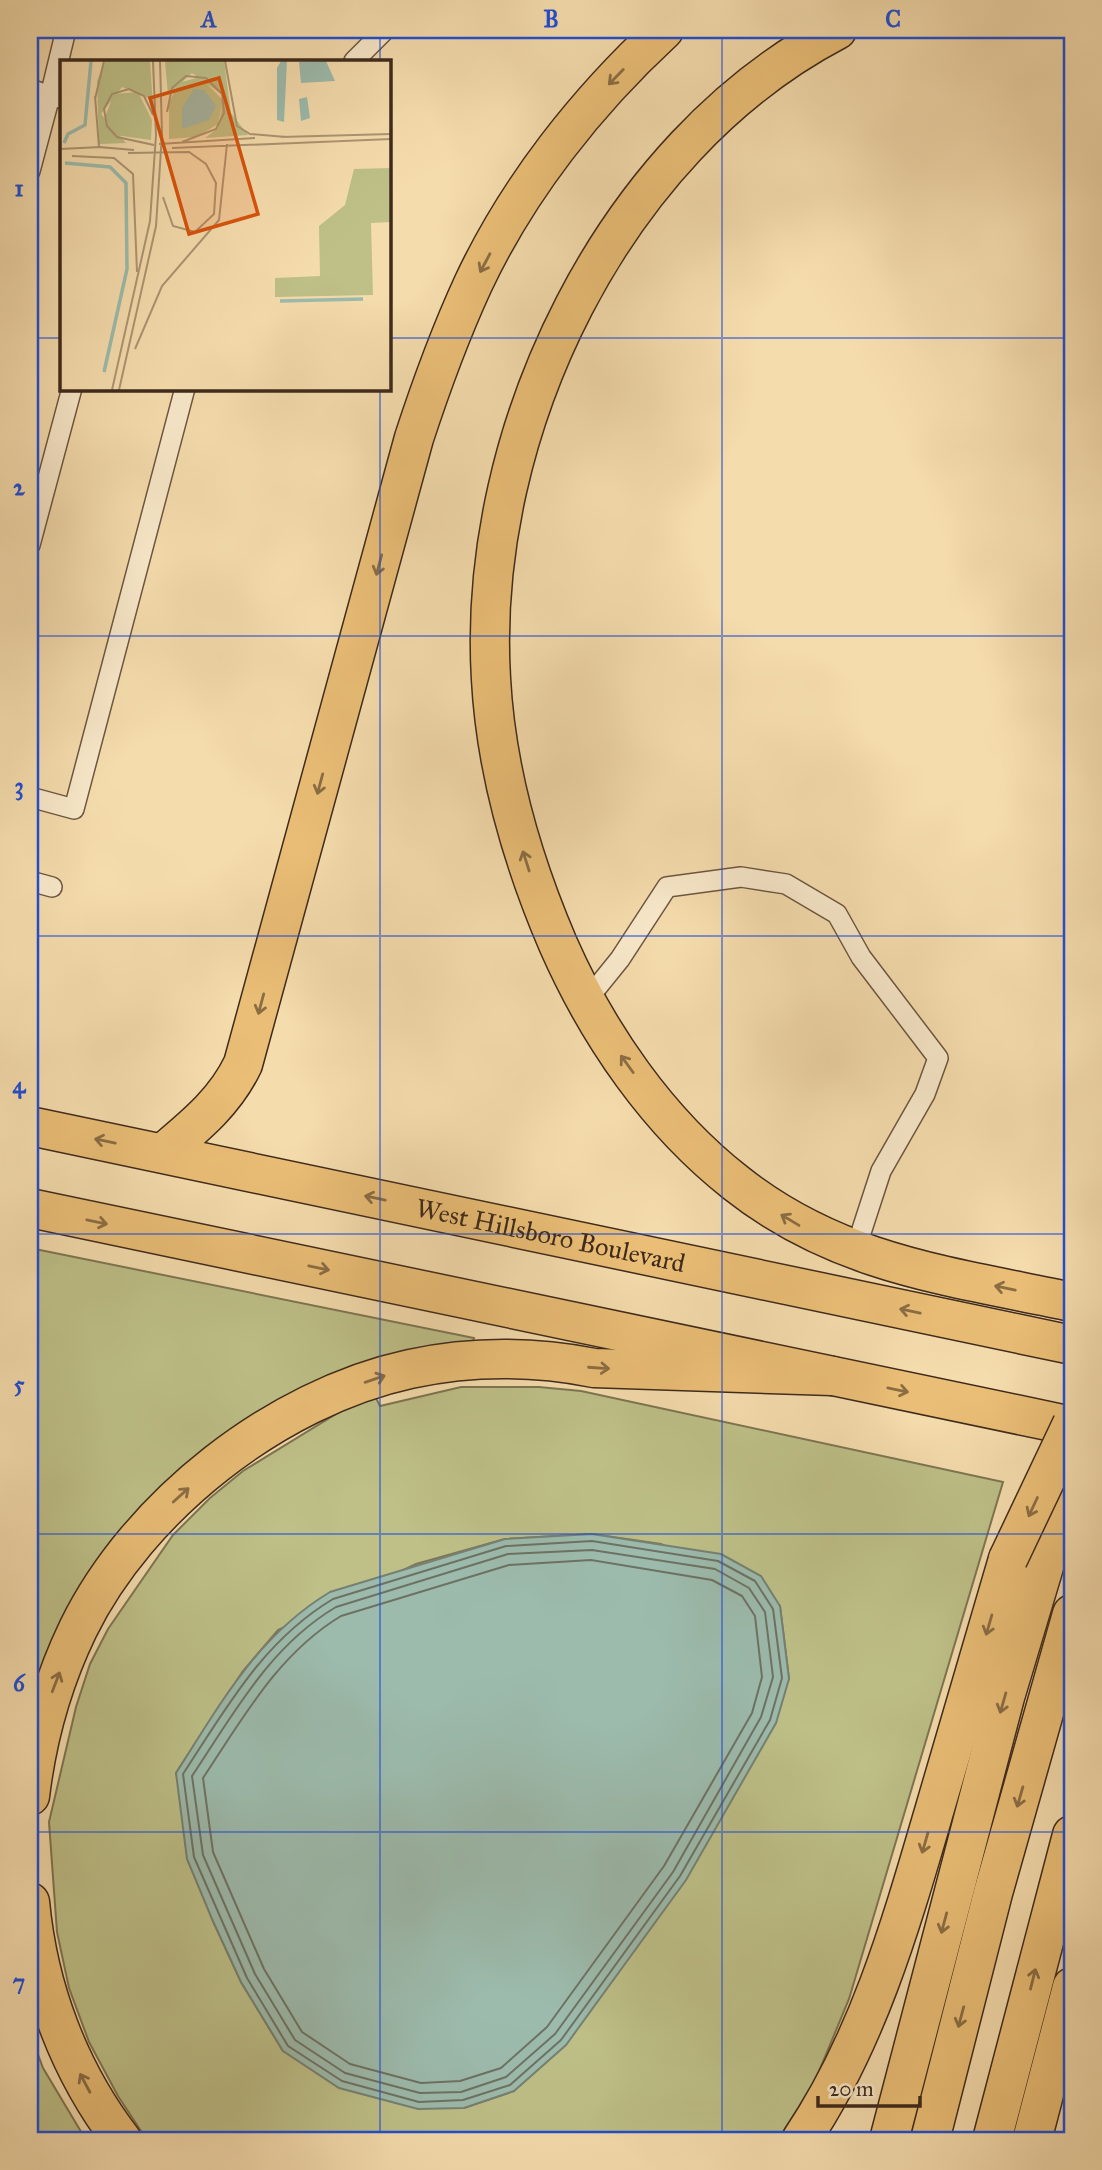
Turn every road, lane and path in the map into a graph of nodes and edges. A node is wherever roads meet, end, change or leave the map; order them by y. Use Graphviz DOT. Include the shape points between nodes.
graph roads {
  1 [pos="66,30"];
  2 [pos="385,30"];
  3 [pos="664,30"];
  4 [pos="836,30"];
  5 [pos="62,60"];
  6 [pos="355,60"];
  7 [pos="60,70"];
  8 [pos="30,89"];
  9 [pos="56,97"];
  10 [pos="30,171"];
  11 [pos="71,390"];
  12 [pos="184,390"];
  13 [pos="30,545"];
  14 [pos="30,797"];
  15 [pos="30,881"];
  16 [pos="52,887"];
  17 [pos="586,1001"];
  18 [pos="30,1126"];
  19 [pos="163,1153"];
  20 [pos="30,1208"];
  21 [pos="855,1251"];
  22 [pos="1072,1302"];
  23 [pos="1072,1345"];
  24 [pos="832,1376"];
  25 [pos="1072,1425"];
  26 [pos="1072,1473"];
  27 [pos="1026,1563"];
  28 [pos="1072,1614"];
  29 [pos="30,1796"];
  30 [pos="1072,1835"];
  31 [pos="30,1902"];
  32 [pos="1072,1987"];
  33 [pos="122,2140"];
  34 [pos="801,2140"];
  35 [pos="889,2140"];
  36 [pos="930,2140"];
  37 [pos="992,2140"];
  38 [pos="1032,2140"];
  1 -- 5 [label="lane"];
  2 -- 6 [label="lane"];
  3 -- 19 [label="main road, one-way" via="610,83 549,158 474,283 414,438 243,1064 219,1104"];
  17 -- 4 [label="main road, one-way" via="530,872 514,823 495,723 490,635 494,567 519,443 537,387 576,299 627,220 723,110 794,54"];
  7 -- 9 [label="lane"];
  8 -- 9 [label="lane"];
  9 -- 10 [label="lane"];
  11 -- 13 [label="lane"];
  12 -- 14 [label="lane" via="74,809"];
  15 -- 16 [label="lane"];
  21 -- 17 [label="main road, one-way" via="766,1206 706,1158 655,1102"];
  17 -- 21 [label="lane" via="667,887 741,877 786,884 837,914 861,957 938,1058 925,1094 881,1171"];
  19 -- 18 [label="main road, West Hillsboro Boulevard, one-way"];
  23 -- 19 [label="main road, West Hillsboro Boulevard, one-way"];
  20 -- 24 [label="main road, one-way"];
  22 -- 21 [label="main road, one-way"];
  24 -- 25 [label="main road, one-way"];
  29 -- 24 [label="main road, one-way" via="48,1702 79,1628 117,1567 164,1510 198,1480 262,1431 294,1413 377,1378 489,1359 559,1361 594,1368"];
  25 -- 27 [label="main road, one-way, bridge"];
  26 -- 27 [label="main road"];
  27 -- 34 [label="main road, one-way" via="889,1959 852,2049"];
  27 -- 35 [label="main road, one-way" via="957,1874"];
  28 -- 36 [label="main road, one-way" via="993,1893"];
  37 -- 30 [label="main road, one-way"];
  33 -- 31 [label="main road, one-way" via="80,2072 49,2001"];
  32 -- 38 [label="main road"];
}
